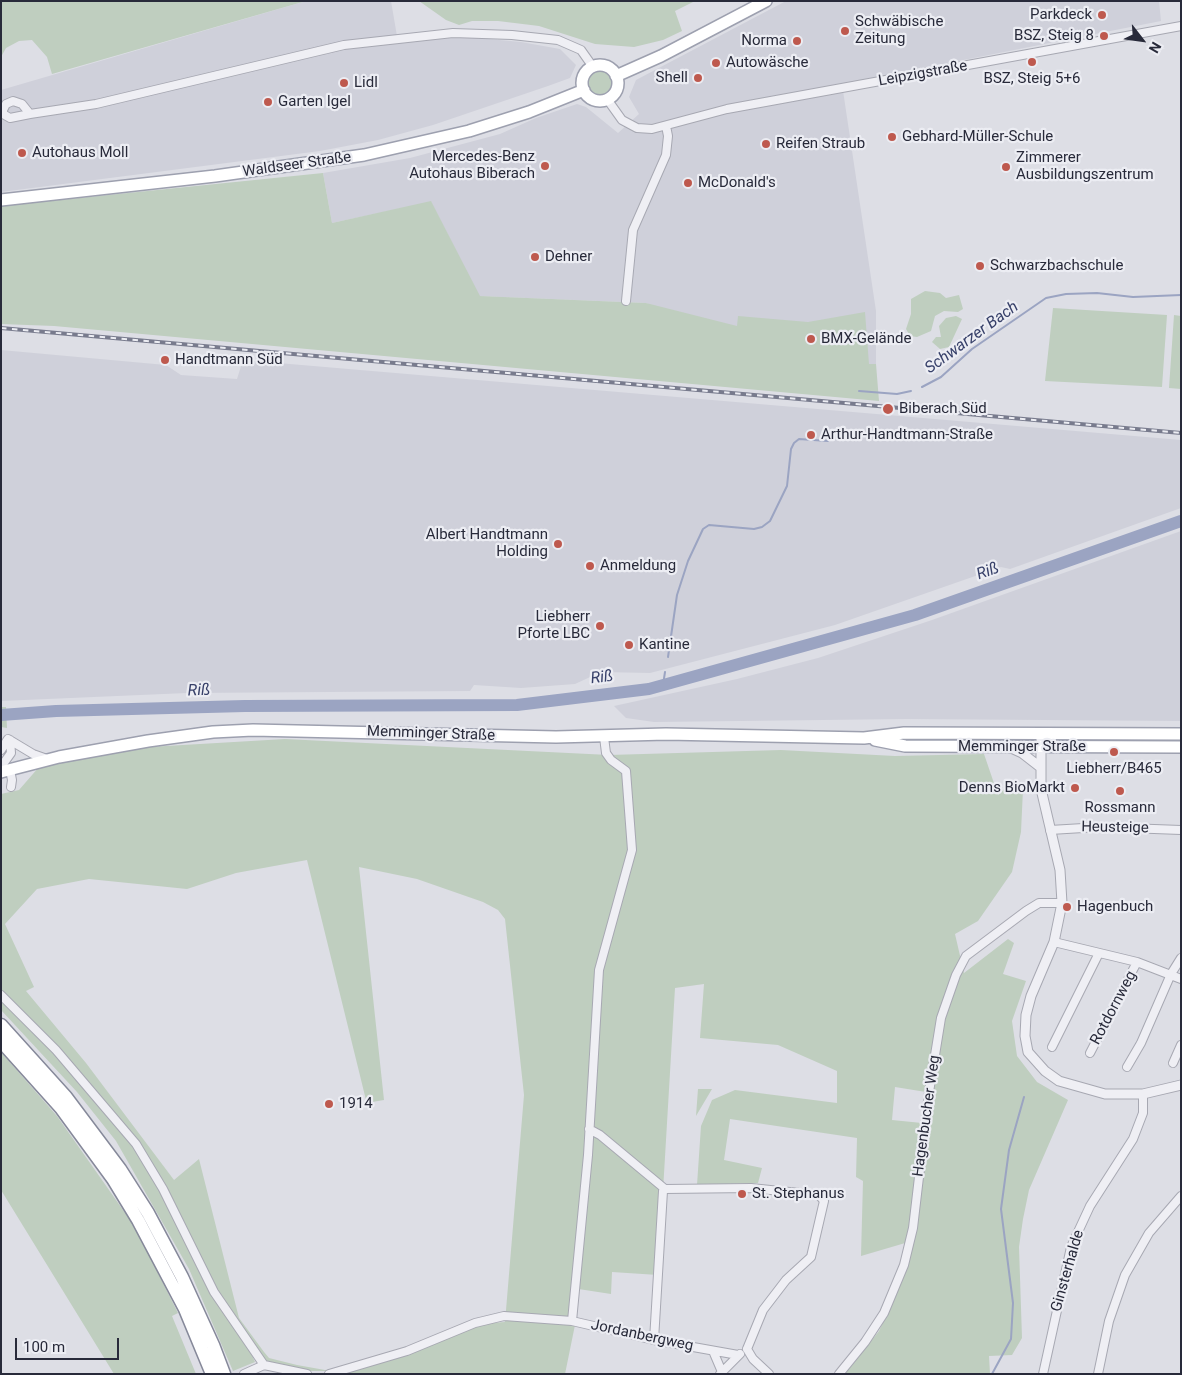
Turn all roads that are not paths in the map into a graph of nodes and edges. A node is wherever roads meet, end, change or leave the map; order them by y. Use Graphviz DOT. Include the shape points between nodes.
graph roads {
  1 [pos="766,1"];
  2 [pos="1181,26"];
  3 [pos="593,67"];
  4 [pos="616,76"];
  5 [pos="584,90"];
  6 [pos="606,99"];
  7 [pos="30,114"];
  8 [pos="666,126"];
  9 [pos="1,200"];
  10 [pos="626,301"];
  11 [pos="1041,733"];
  12 [pos="1181,734"];
  13 [pos="604,737"];
  14 [pos="864,738"];
  15 [pos="9,739"];
  16 [pos="20,746"];
  17 [pos="1009,747"];
  18 [pos="1041,747"];
  19 [pos="1181,747"];
  20 [pos="1,750"];
  21 [pos="51,759"];
  22 [pos="24,767"];
  23 [pos="1040,767"];
  24 [pos="4,770"];
  25 [pos="11,787"];
  26 [pos="1050,830"];
  27 [pos="1181,830"];
  28 [pos="1062,903"];
  29 [pos="1054,942"];
  30 [pos="1098,953"];
  31 [pos="1181,958"];
  32 [pos="1137,962"];
  33 [pos="1172,974"];
  34 [pos="1181,979"];
  35 [pos="1,995"];
  36 [pos="1,1025"];
  37 [pos="1,1041"];
  38 [pos="1181,1045"];
  39 [pos="1052,1047"];
  40 [pos="1090,1053"];
  41 [pos="1173,1063"];
  42 [pos="1127,1067"];
  43 [pos="1181,1085"];
  44 [pos="1143,1094"];
  45 [pos="589,1130"];
  46 [pos="665,1189"];
  47 [pos="1181,1196"];
  48 [pos="572,1321"];
  49 [pos="654,1340"];
  50 [pos="747,1350"];
  51 [pos="713,1351"];
  52 [pos="738,1355"];
  53 [pos="264,1365"];
  54 [pos="245,1373"];
  55 [pos="721,1373"];
  56 [pos="212,1374"];
  57 [pos="224,1374"];
  58 [pos="307,1374"];
  59 [pos="329,1374"];
  60 [pos="769,1374"];
  61 [pos="839,1374"];
  62 [pos="1043,1374"];
  63 [pos="1098,1374"];
  1 -- 4 [label="main road"];
  2 -- 8 [label="street, Leipzigstraße" via="727,109"];
  3 -- 4 [label="main road" via="608,67"];
  3 -- 5 [label="main road" via="583,76"];
  3 -- 7 [label="street" via="581,50 558,40 453,33 344,45 96,104"];
  4 -- 6 [label="main road" via="615,92"];
  5 -- 6 [label="main road" via="594,100"];
  5 -- 9 [label="main road, Waldseer Straße" via="469,131 364,156"];
  6 -- 8 [label="street, Leipzigstraße" via="630,125 652,129"];
  8 -- 10 [label="street" via="666,155 633,230"];
  11 -- 12 [label="main road, Memminger Straße"];
  11 -- 14 [label="main road, Memminger Straße" via="904,733"];
  11 -- 18 [label="street"];
  13 -- 14 [label="main road, Memminger Straße" via="666,734"];
  13 -- 21 [label="main road, Memminger Straße" via="469,737 253,730 148,741"];
  13 -- 45 [label="street" via="606,753 626,771 632,850 599,970"];
  14 -- 17 [label="main road, Memminger Straße" via="905,746"];
  15 -- 16 [label="street"];
  15 -- 20 [label="street"];
  15 -- 24 [label="street" via="11,753"];
  16 -- 21 [label="street"];
  16 -- 22 [label="street"];
  17 -- 18 [label="main road, Memminger Straße"];
  17 -- 23 [label="street"];
  18 -- 19 [label="main road, Memminger Straße"];
  18 -- 23 [label="street"];
  21 -- 22 [label="main road, Memminger Straße"];
  22 -- 24 [label="main road, Memminger Straße"];
  23 -- 26 [label="street" via="1042,797"];
  24 -- 25 [label="street" via="12,780"];
  26 -- 27 [label="street, Heusteige" via="1100,827"];
  26 -- 28 [label="street" via="1060,870"];
  28 -- 29 [label="street"];
  28 -- 61 [label="street, Hagenbucher Weg" via="1039,904 1026,911 966,956 956,975 941,1018 913,1228 904,1265 884,1313"];
  29 -- 30 [label="street"];
  29 -- 44 [label="street" via="1026,1015 1028,1052 1044,1071 1075,1087 1113,1095"];
  30 -- 32 [label="street"];
  30 -- 39 [label="street"];
  31 -- 33 [label="street"];
  32 -- 33 [label="street"];
  32 -- 40 [label="street, Rotdornweg"];
  33 -- 34 [label="street"];
  33 -- 42 [label="street"];
  35 -- 53 [label="street" via="56,1050 136,1144 168,1198 214,1292"];
  36 -- 57 [label="highway" via="66,1096 120,1169 182,1277"];
  37 -- 56 [label="highway" via="60,1108 113,1179 181,1301"];
  38 -- 41 [label="street"];
  43 -- 44 [label="street"];
  44 -- 62 [label="street, Ginsterhalde" via="1143,1113 1133,1139 1090,1206 1071,1247"];
  45 -- 46 [label="street" via="600,1135"];
  45 -- 48 [label="street"];
  46 -- 49 [label="street"];
  46 -- 50 [label="street" via="751,1188 820,1195 823,1199 811,1257 786,1280 763,1310"];
  47 -- 63 [label="street" via="1149,1233 1125,1275 1109,1322"];
  48 -- 49 [label="street, Jordanbergweg"];
  48 -- 59 [label="street, Jordanbergweg" via="504,1316 407,1351"];
  49 -- 51 [label="street, Jordanbergweg"];
  50 -- 52 [label="street"];
  50 -- 60 [label="street"];
  51 -- 52 [label="street, Jordanbergweg"];
  51 -- 55 [label="street, Jordanbergweg"];
  52 -- 55 [label="street"];
  53 -- 54 [label="street"];
  53 -- 58 [label="street"];
}
